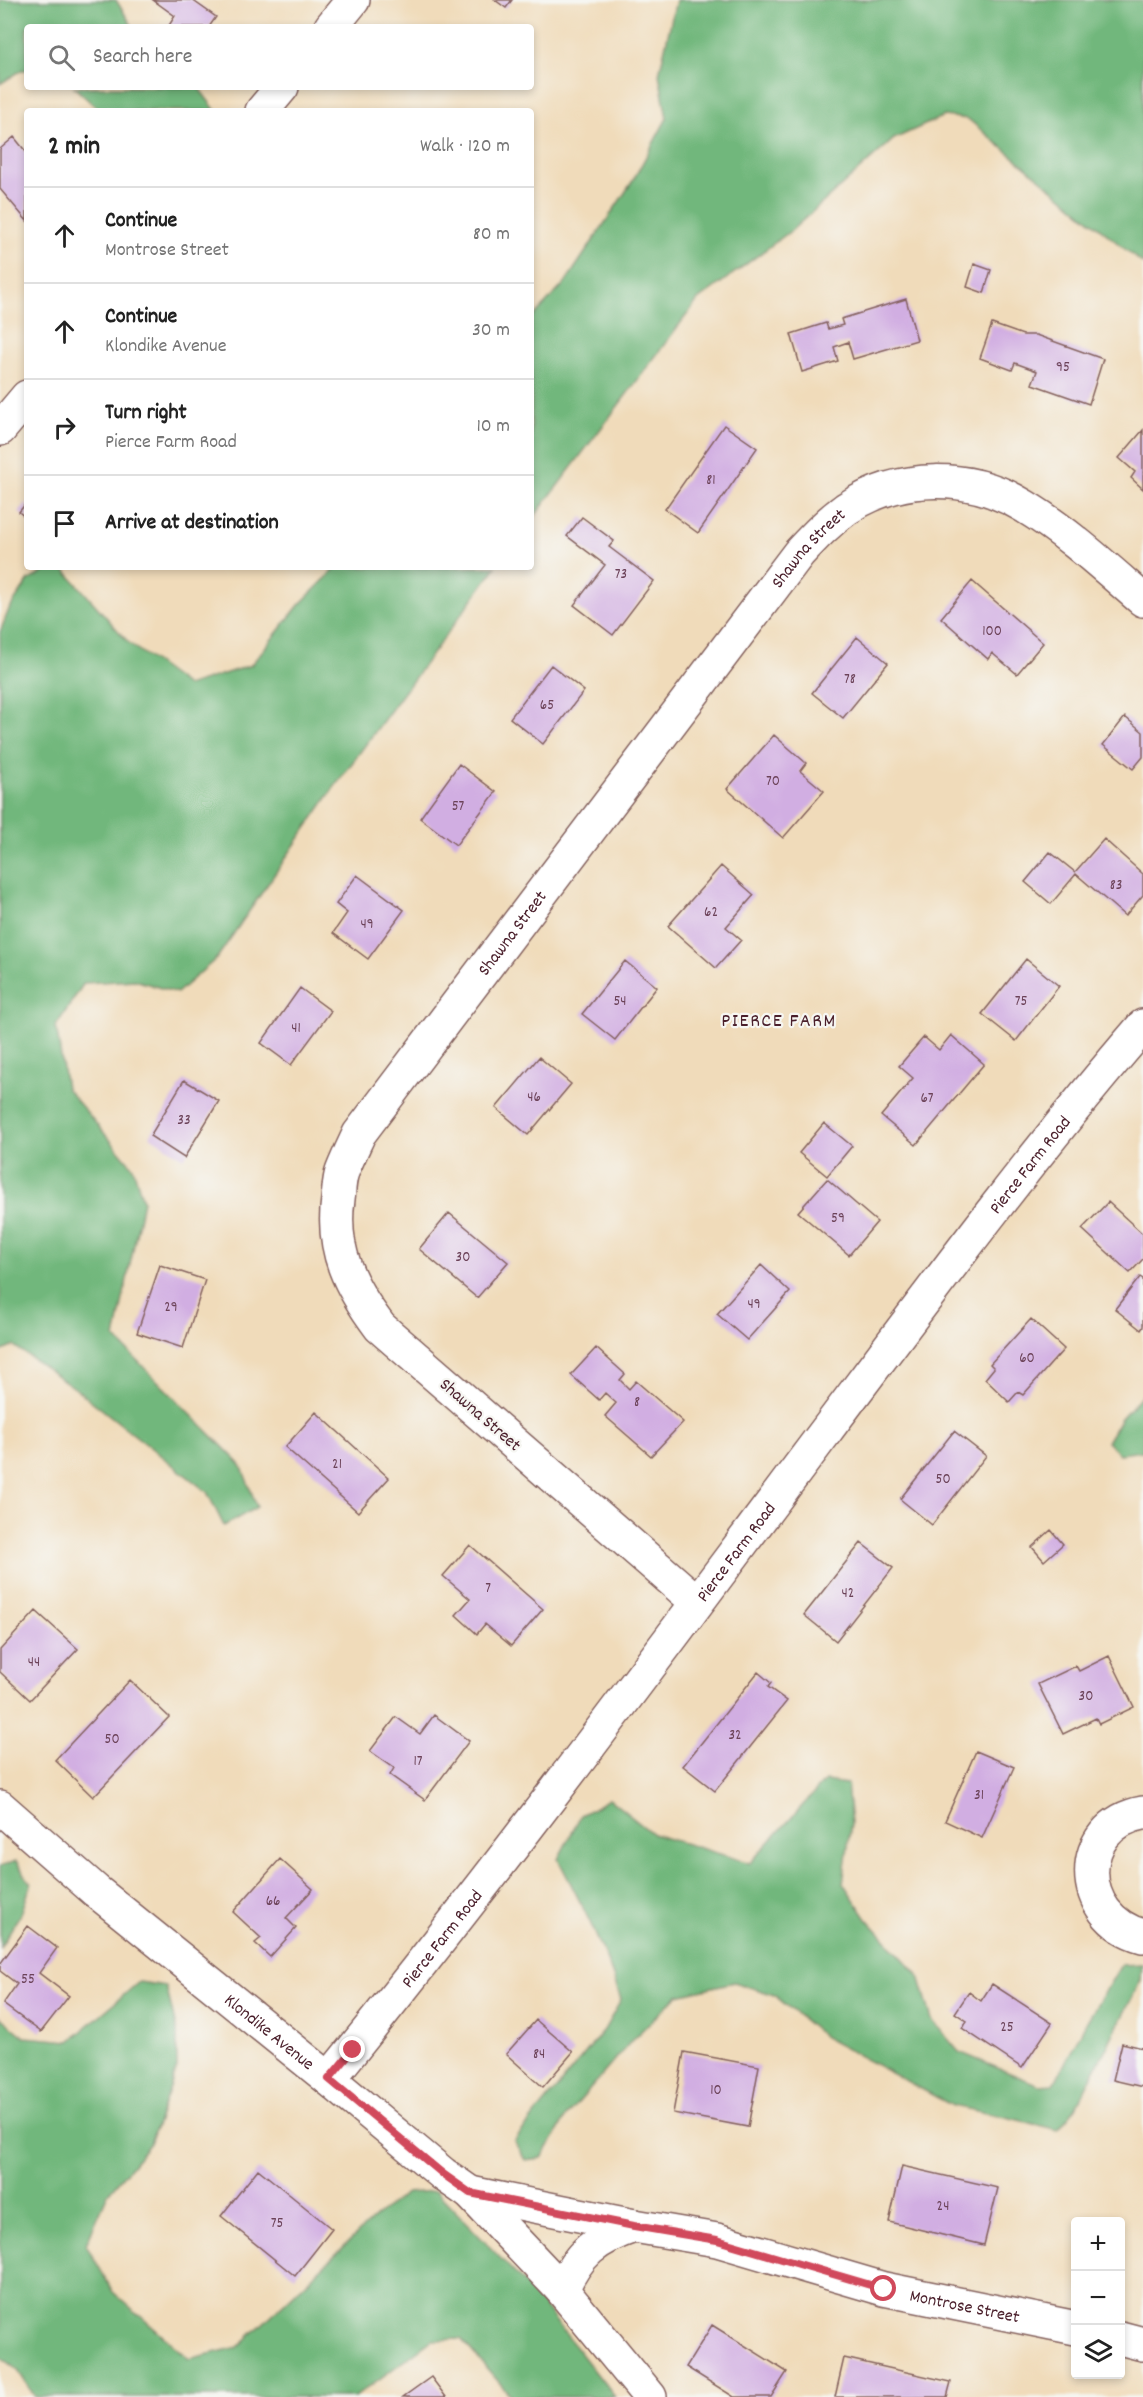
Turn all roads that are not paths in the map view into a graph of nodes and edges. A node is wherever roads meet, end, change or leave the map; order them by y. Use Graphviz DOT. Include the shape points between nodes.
graph roads {
  1 [pos="352,0"];
  2 [pos="333,24"];
  3 [pos="280,90"];
  4 [pos="264,108"];
  5 [pos="24,401"];
  6 [pos="0,429"];
  7 [pos="1143,600"];
  8 [pos="1143,1026"];
  9 [pos="697,1602"];
  10 [pos="0,1807"];
  11 [pos="1143,1813"];
  12 [pos="1143,1936"];
  13 [pos="329,2079"];
  14 [pos="470,2193"];
  15 [pos="634,2226"];
  16 [pos="562,2290"];
  17 [pos="1071,2327"];
  18 [pos="1125,2339"];
  19 [pos="1143,2344"];
  20 [pos="650,2397"];
  1 -- 2 [label="street"];
  3 -- 4 [label="street"];
  5 -- 6 [label="street"];
  7 -- 9 [label="street, Shawna Street" via="1023,504 962,482 897,486 847,508 822,528 792,562 359,1134 341,1174 337,1239 344,1268 359,1299 380,1327"];
  8 -- 9 [label="street, Pierce Farm Road" via="961,1249"];
  9 -- 13 [label="street, Pierce Farm Road" via="470,1903"];
  10 -- 13 [label="street, Klondike Avenue" via="96,1892"];
  11 -- 12 [label="street" via="1121,1821 1106,1833 1095,1852 1091,1873 1094,1894 1105,1914 1121,1928"];
  13 -- 14 [label="street, Klondike Avenue"];
  14 -- 15 [label="street, Montrose Street"];
  14 -- 16 [label="street, Klondike Avenue"];
  15 -- 16 [label="street" via="610,2234 590,2247"];
  15 -- 17 [label="street, Montrose Street" via="717,2240 884,2289"];
  16 -- 20 [label="street, Klondike Avenue"];
  18 -- 19 [label="street"];
}
